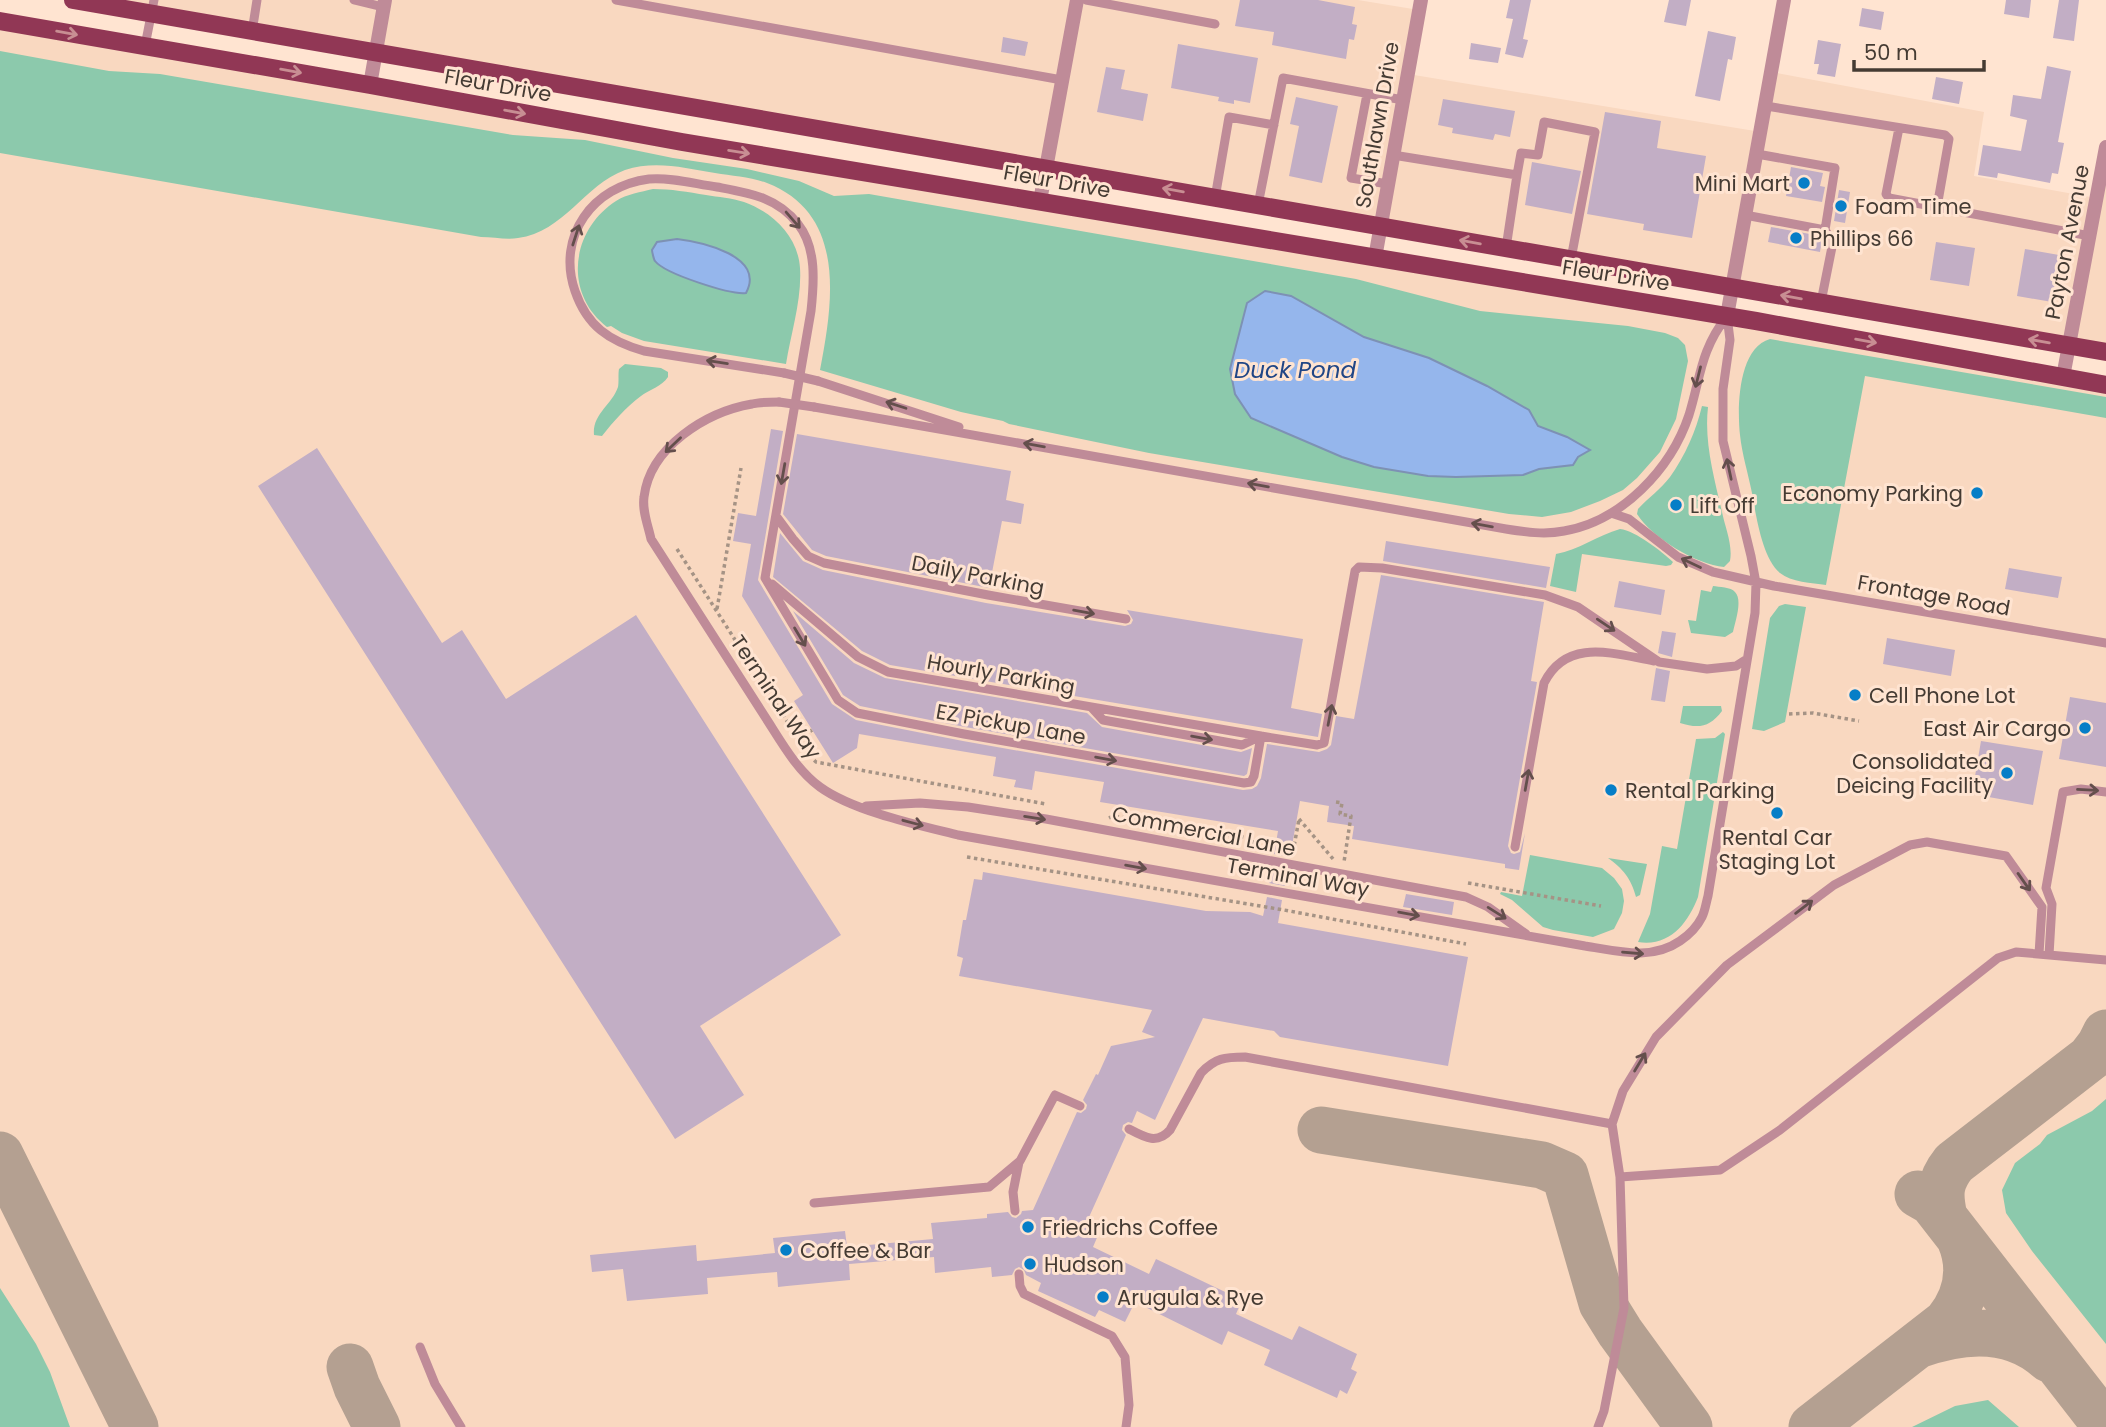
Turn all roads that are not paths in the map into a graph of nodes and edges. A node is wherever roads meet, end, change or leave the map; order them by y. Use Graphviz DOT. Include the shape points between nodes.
graph roads {
  1 [pos="73,0"];
  2 [pos="257,0"];
  3 [pos="354,0"];
  4 [pos="616,0"];
  5 [pos="1077,0"];
  6 [pos="1086,0"];
  7 [pos="1421,0"];
  8 [pos="1784,0"];
  9 [pos="384,4"];
  10 [pos="152,7"];
  11 [pos="0,21"];
  12 [pos="1215,24"];
  13 [pos="252,32"];
  14 [pos="145,46"];
  15 [pos="375,53"];
  16 [pos="1062,80"];
  17 [pos="370,85"];
  18 [pos="1367,94"];
  19 [pos="1403,100"];
  20 [pos="1766,106"];
  21 [pos="1274,125"];
  22 [pos="1899,128"];
  23 [pos="2106,147"];
  24 [pos="1757,154"];
  25 [pos="1393,155"];
  26 [pos="1046,168"];
  27 [pos="1517,175"];
  28 [pos="1388,184"];
  29 [pos="2103,184"];
  30 [pos="1215,198"];
  31 [pos="1040,201"];
  32 [pos="1258,205"];
  33 [pos="1937,207"];
  34 [pos="1745,215"];
  35 [pos="1380,226"];
  36 [pos="1825,230"];
  37 [pos="2090,236"];
  38 [pos="1506,248"];
  39 [pos="1376,258"];
  40 [pos="1572,259"];
  41 [pos="1731,286"];
  42 [pos="1821,302"];
  43 [pos="1727,316"];
  44 [pos="2068,346"];
  45 [pos="2106,352"];
  46 [pos="2063,377"];
  47 [pos="2106,385"];
  48 [pos="984,436"];
  49 [pos="1611,513"];
  50 [pos="776,516"];
  51 [pos="765,578"];
  52 [pos="1756,583"];
  53 [pos="1126,619"];
  54 [pos="2106,643"];
  55 [pos="1747,659"];
  56 [pos="1659,662"];
  57 [pos="1261,736"];
  58 [pos="2106,792"];
  59 [pos="862,807"];
  60 [pos="1515,847"];
  61 [pos="1527,935"];
  62 [pos="2044,954"];
  63 [pos="2106,960"];
  64 [pos="1080,1106"];
  65 [pos="1612,1124"];
  66 [pos="1129,1129"];
  67 [pos="1020,1161"];
  68 [pos="1620,1177"];
  69 [pos="814,1203"];
  70 [pos="1015,1211"];
  71 [pos="1019,1274"];
  72 [pos="420,1347"];
  73 [pos="461,1427"];
  74 [pos="1126,1427"];
  75 [pos="1598,1427"];
  1 -- 10 [label="main road, Fleur Drive"];
  2 -- 13 [label="lane"];
  3 -- 9 [label="lane"];
  4 -- 16 [label="lane"];
  5 -- 16 [label="street"];
  6 -- 12 [label="lane"];
  7 -- 19 [label="street, Southlawn Drive"];
  8 -- 20 [label="street"];
  9 -- 15 [label="street"];
  10 -- 13 [label="main road, Fleur Drive"];
  10 -- 14 [label="lane"];
  11 -- 14 [label="main road, Fleur Drive, one-way"];
  13 -- 15 [label="main road, Fleur Drive"];
  14 -- 17 [label="main road, Fleur Drive, one-way"];
  15 -- 17 [label="street"];
  15 -- 26 [label="main road, Fleur Drive"];
  16 -- 26 [label="street"];
  17 -- 31 [label="main road, Fleur Drive, one-way"];
  18 -- 19 [label="lane"];
  18 -- 21 [label="lane" via="1283,78"];
  18 -- 28 [label="lane" via="1351,178"];
  19 -- 25 [label="street, Southlawn Drive"];
  20 -- 22 [label="lane"];
  20 -- 24 [label="street"];
  21 -- 30 [label="lane" via="1229,117"];
  21 -- 32 [label="lane"];
  22 -- 33 [label="lane" via="1947,137"];
  22 -- 33 [label="lane" via="1887,197"];
  23 -- 29 [label="street, Payton Avenue"];
  24 -- 34 [label="street"];
  24 -- 36 [label="lane" via="1835,168"];
  25 -- 27 [label="lane"];
  25 -- 28 [label="street, Southlawn Drive"];
  30 -- 26 [label="main road, Fleur Drive, one-way"];
  26 -- 31 [label="street"];
  27 -- 38 [label="lane"];
  27 -- 40 [label="lane" via="1521,153 1538,155 1544,122 1595,131"];
  28 -- 35 [label="street, Southlawn Drive"];
  29 -- 37 [label="street, Payton Avenue"];
  30 -- 32 [label="main road, Fleur Drive"];
  31 -- 39 [label="main road, Fleur Drive"];
  32 -- 35 [label="main road, Fleur Drive"];
  33 -- 37 [label="lane"];
  34 -- 36 [label="lane"];
  34 -- 41 [label="street"];
  38 -- 35 [label="main road, Fleur Drive, one-way"];
  35 -- 39 [label="street, Southlawn Drive"];
  36 -- 42 [label="lane" via="1833,242"];
  37 -- 44 [label="street, Payton Avenue"];
  38 -- 40 [label="main road, Fleur Drive"];
  39 -- 43 [label="main road, Fleur Drive"];
  40 -- 41 [label="main road, Fleur Drive"];
  42 -- 41 [label="main road, Fleur Drive, one-way"];
  41 -- 43 [label="street"];
  44 -- 42 [label="main road, Fleur Drive, one-way"];
  43 -- 46 [label="main road, Fleur Drive, one-way"];
  43 -- 49 [label="lane, Terminal Way, one-way" via="1704,355 1677,443 1640,491"];
  52 -- 43 [label="lane, Terminal Way, one-way" via="1723,441 1723,389 1730,340"];
  44 -- 45 [label="main road, Fleur Drive"];
  44 -- 46 [label="street, Payton Avenue"];
  46 -- 47 [label="main road, Fleur Drive"];
  49 -- 48 [label="lane, Terminal Way, one-way" via="1566,531 1527,533"];
  48 -- 50 [label="lane, one-way, bridge" via="818,381 784,373 644,351 612,339 599,330 581,304 571,274 573,242 584,214 617,188 635,181 665,179 751,193 777,204 799,225 809,247 813,294"];
  48 -- 59 [label="lane, Terminal Way, one-way, bridge" via="779,402 752,404 685,433 656,461 643,497 652,539 788,751 820,787"];
  52 -- 49 [label="lane, one-way" via="1695,566 1629,519"];
  50 -- 51 [label="lane"];
  50 -- 53 [label="lane, Daily Parking, one-way" via="808,556 824,563"];
  51 -- 57 [label="lane, Hourly Parking" via="858,657 888,672"];
  51 -- 57 [label="lane, EZ Pickup Lane, one-way" via="838,701 857,713 1244,783 1254,776"];
  52 -- 54 [label="lane, Frontage Road"];
  52 -- 55 [label="lane, Terminal Way"];
  55 -- 56 [label="lane" via="1736,666 1707,670"];
  61 -- 55 [label="lane, Terminal Way, one-way" via="1644,954 1663,951 1691,934 1708,896"];
  57 -- 56 [label="lane, one-way" via="1324,743 1359,567 1563,600"];
  60 -- 56 [label="lane, one-way" via="1549,674 1566,658 1583,652"];
  62 -- 58 [label="lane, one-way" via="2052,904 2046,888 2063,792"];
  59 -- 61 [label="lane, Terminal Way, one-way" via="958,835"];
  59 -- 61 [label="lane, Commercial Lane, one-way" via="920,803 968,807 1466,897 1489,907"];
  62 -- 63 [label="lane"];
  65 -- 62 [label="lane, one-way" via="1623,1091 1656,1037 1727,965 1834,885 1910,845 1927,842 2006,856 2042,907"];
  62 -- 68 [label="lane" via="2016,952 1998,958 1780,1130 1720,1170"];
  64 -- 67 [label="lane" via="1055,1094"];
  65 -- 66 [label="lane" via="1226,1057 1201,1073 1164,1137 1147,1138"];
  65 -- 68 [label="lane"];
  67 -- 69 [label="lane" via="989,1187"];
  67 -- 70 [label="lane" via="1013,1192"];
  68 -- 75 [label="lane" via="1625,1308"];
  71 -- 74 [label="lane" via="1024,1294 1112,1336 1125,1357"];
  72 -- 73 [label="lane" via="435,1384"];
}
